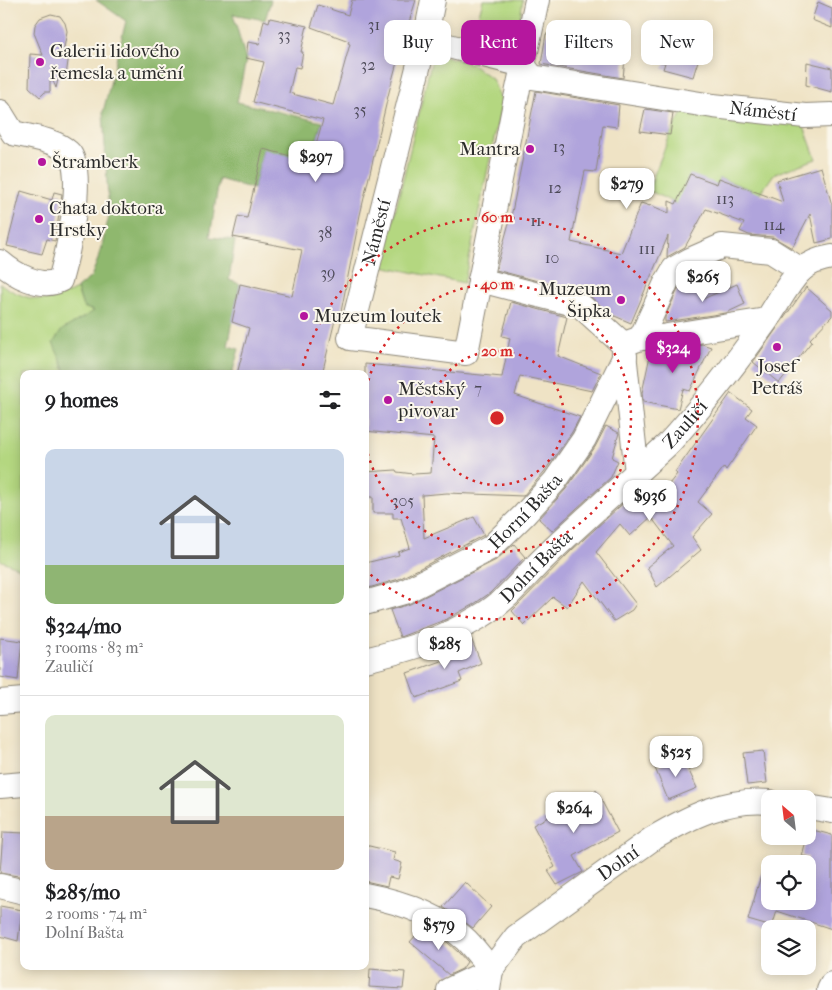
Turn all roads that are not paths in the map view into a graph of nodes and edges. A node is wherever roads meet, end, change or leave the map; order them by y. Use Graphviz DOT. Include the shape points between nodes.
graph roads {
  1 [pos="433,0"];
  2 [pos="537,0"];
  3 [pos="429,20"];
  4 [pos="533,20"];
  5 [pos="419,65"];
  6 [pos="523,65"];
  7 [pos="0,112"];
  8 [pos="832,115"];
  9 [pos="832,257"];
  10 [pos="0,262"];
  11 [pos="801,270"];
  12 [pos="480,280"];
  13 [pos="766,320"];
  14 [pos="630,346"];
  15 [pos="637,473"];
  16 [pos="369,602"];
  17 [pos="369,659"];
  18 [pos="20,700"];
  19 [pos="0,702"];
  20 [pos="20,784"];
  21 [pos="0,786"];
  22 [pos="761,802"];
  23 [pos="816,808"];
  24 [pos="832,811"];
  25 [pos="0,886"];
  26 [pos="20,891"];
  27 [pos="369,896"];
  28 [pos="489,980"];
  29 [pos="832,984"];
  30 [pos="449,990"];
  31 [pos="829,990"];
  1 -- 3 [label="street"];
  2 -- 4 [label="street, Náměstí"];
  5 -- 12 [label="street, Náměstí" via="350,338 466,353"];
  6 -- 8 [label="street, Náměstí" via="532,78 713,106 805,116"];
  6 -- 12 [label="street, Náměstí"];
  7 -- 10 [label="street" via="13,133 62,147 70,153 76,178 66,263 60,280 35,282"];
  9 -- 11 [label="street, Zauličí" via="814,261"];
  11 -- 13 [label="street, Zauličí"];
  11 -- 14 [label="street, Horní Bašta" via="771,251 722,246 690,260 674,269"];
  12 -- 14 [label="street" via="581,306"];
  13 -- 14 [label="street" via="661,337"];
  13 -- 15 [label="street, Zauličí" via="687,424"];
  14 -- 15 [label="street, Zauličí"];
  14 -- 16 [label="street, Horní Bašta" via="584,439 560,474 523,516 490,548 404,592"];
  15 -- 17 [label="street, Dolní Bašta" via="544,557 505,599 483,615 433,641"];
  18 -- 19 [label="street"];
  20 -- 21 [label="street"];
  22 -- 28 [label="street, Dolní" via="719,807 696,815 652,839 516,937"];
  23 -- 24 [label="street"];
  25 -- 26 [label="street"];
  27 -- 28 [label="street" via="431,915 449,926 467,941"];
  28 -- 30 [label="street, Dolní"];
  29 -- 31 [label="street"];
}
